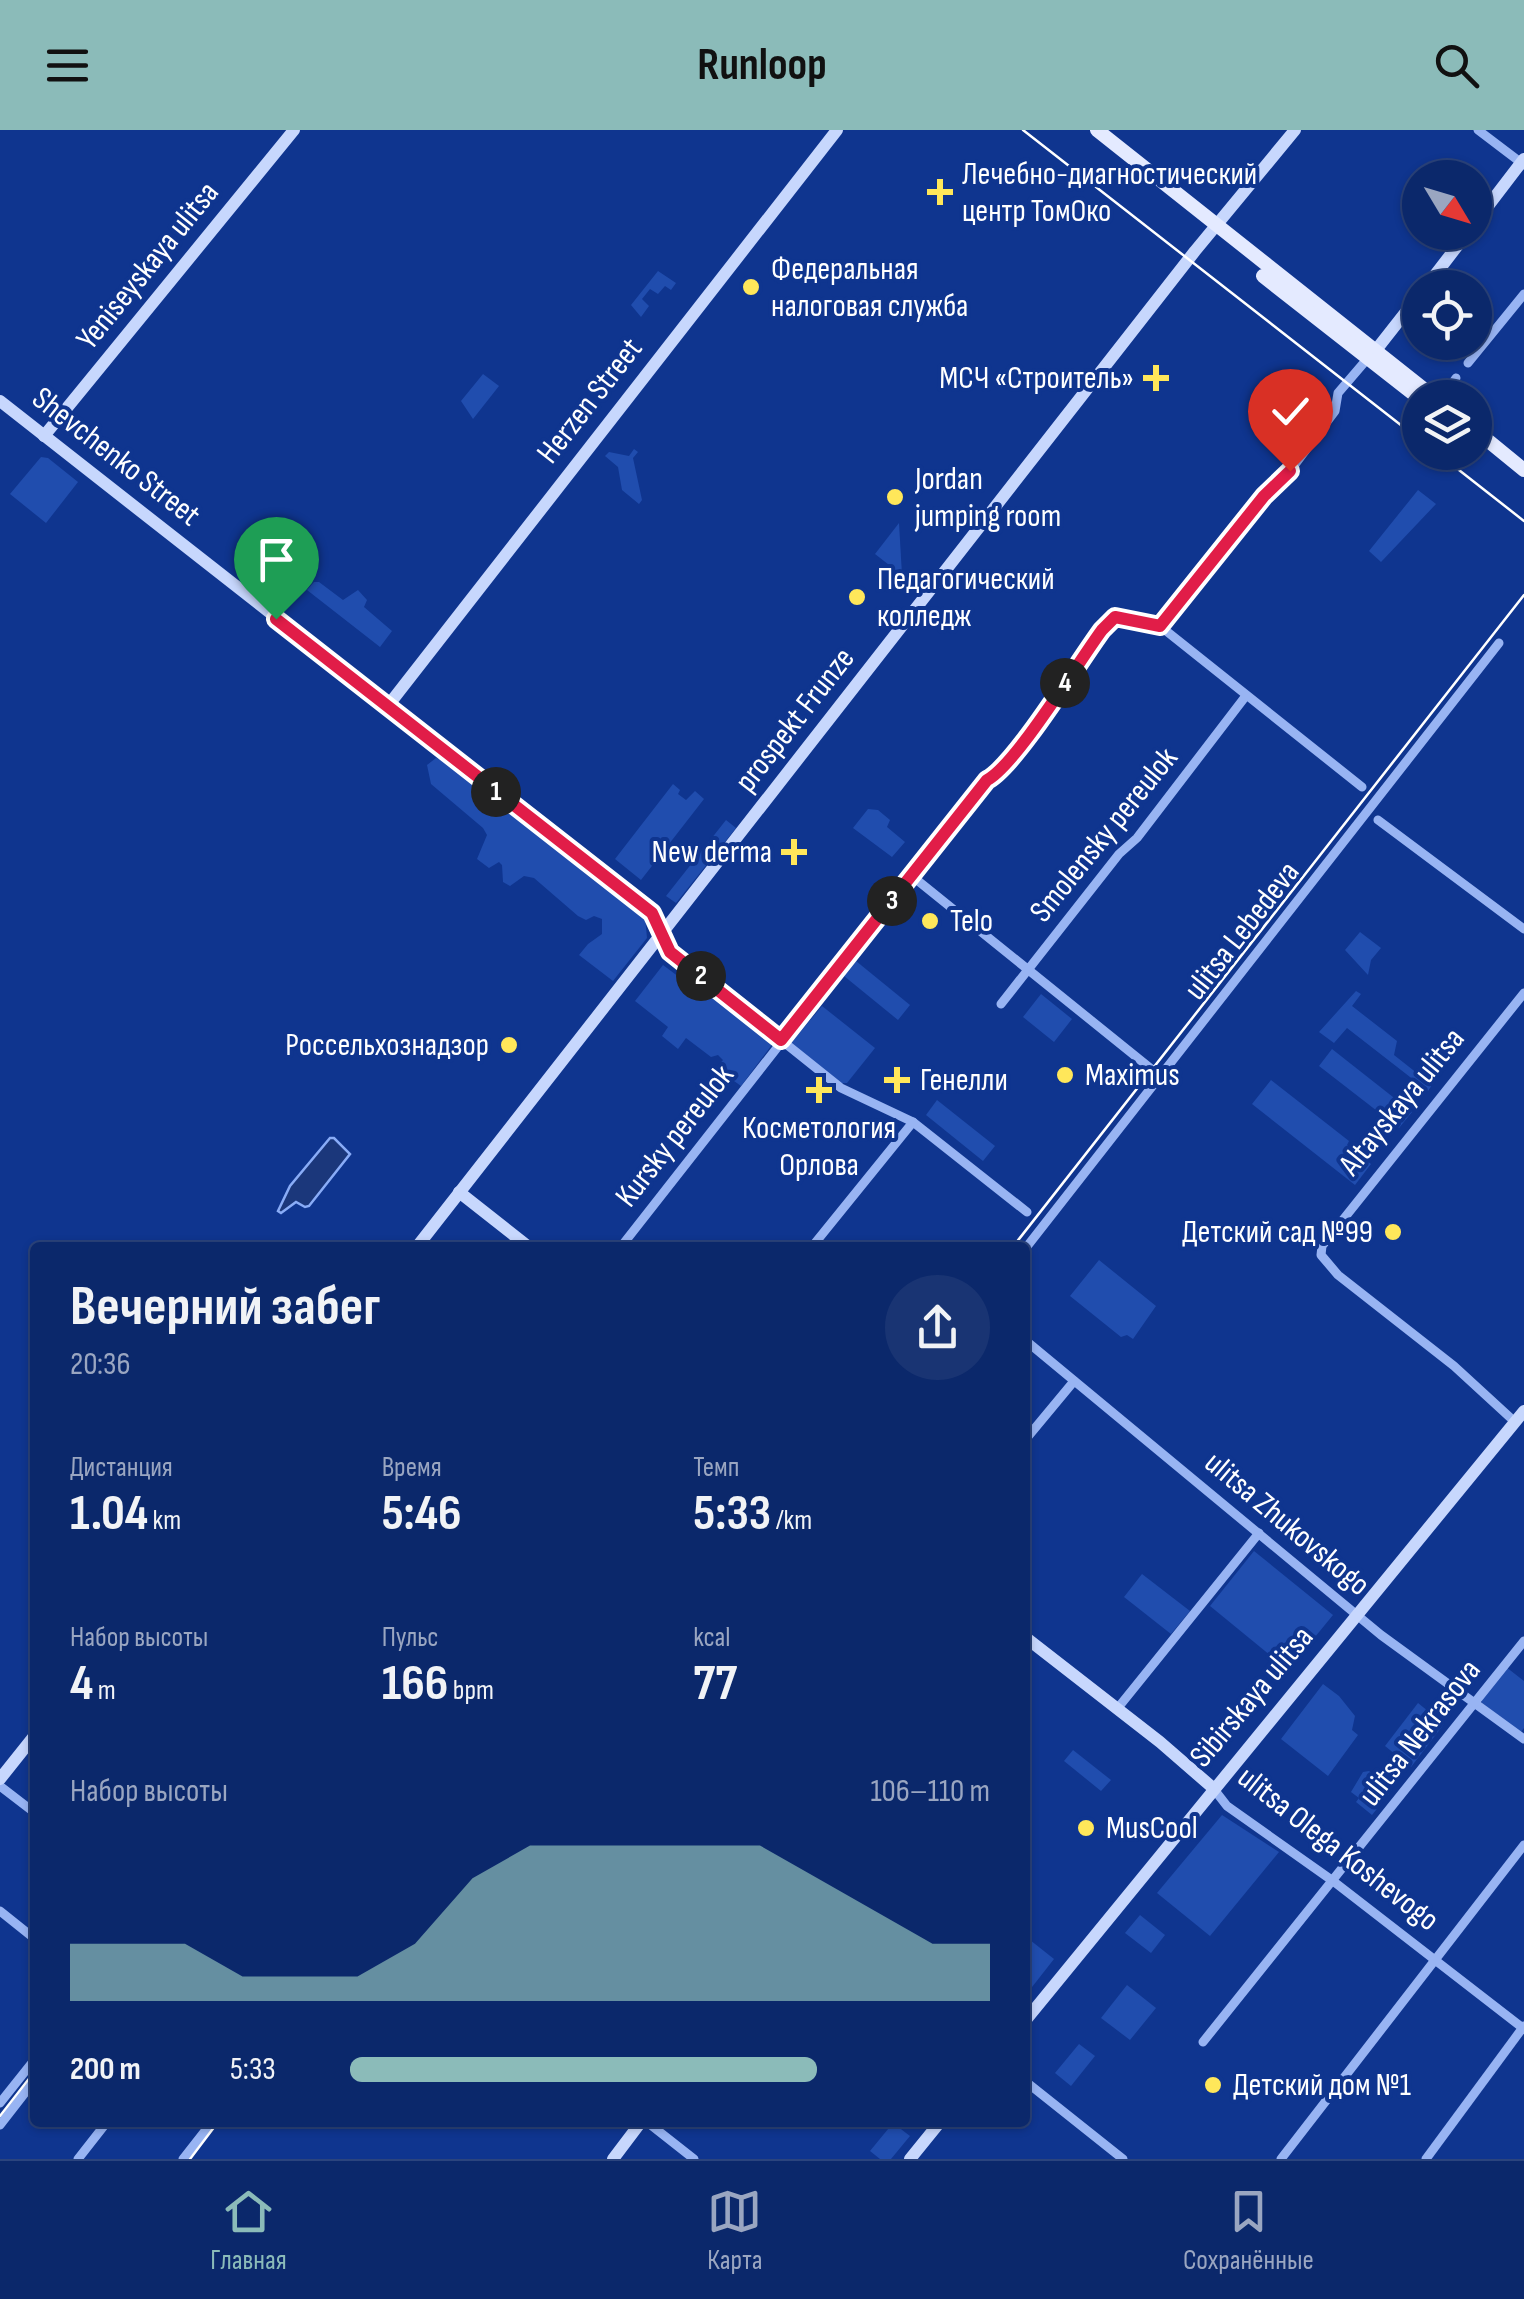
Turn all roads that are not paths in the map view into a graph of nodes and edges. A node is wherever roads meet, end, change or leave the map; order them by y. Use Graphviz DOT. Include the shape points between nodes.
graph roads {
  1 [pos="294,130"];
  2 [pos="836,130"];
  3 [pos="1084,130"];
  4 [pos="1098,130"];
  5 [pos="1294,130"];
  6 [pos="1478,130"];
  7 [pos="1523,162"];
  8 [pos="1492,202"];
  9 [pos="1213,229"];
  10 [pos="1454,250"];
  11 [pos="1439,270"];
  12 [pos="1524,294"];
  13 [pos="1402,316"];
  14 [pos="1372,354"];
  15 [pos="1468,364"];
  16 [pos="1412,380"];
  17 [pos="1402,382"];
  18 [pos="0,401"];
  19 [pos="44,436"];
  20 [pos="1492,444"];
  21 [pos="1492,456"];
  22 [pos="1524,470"];
  23 [pos="1524,481"];
  24 [pos="1160,626"];
  25 [pos="1499,643"];
  26 [pos="1245,696"];
  27 [pos="387,707"];
  28 [pos="1362,787"];
  29 [pos="1378,820"];
  30 [pos="912,876"];
  31 [pos="1524,929"];
  32 [pos="662,934"];
  33 [pos="1028,970"];
  34 [pos="1524,992"];
  35 [pos="1001,1004"];
  36 [pos="781,1040"];
  37 [pos="1160,1076"];
  38 [pos="913,1122"];
  39 [pos="459,1192"];
  40 [pos="1027,1212"];
  41 [pos="421,1242"];
  42 [pos="522,1242"];
  43 [pos="625,1242"];
  44 [pos="816,1242"];
  45 [pos="1030,1244"];
  46 [pos="1030,1344"];
  47 [pos="1074,1380"];
  48 [pos="1519,1416"];
  49 [pos="1030,1434"];
  50 [pos="1259,1532"];
  51 [pos="1357,1614"];
  52 [pos="1030,1641"];
  53 [pos="1524,1642"];
  54 [pos="1475,1703"];
  55 [pos="1117,1708"];
  56 [pos="1524,1739"];
  57 [pos="30,1741"];
  58 [pos="0,1783"];
  59 [pos="1213,1788"];
  60 [pos="30,1809"];
  61 [pos="1524,1846"];
  62 [pos="1333,1881"];
  63 [pos="0,1911"];
  64 [pos="30,1934"];
  65 [pos="1438,1960"];
  66 [pos="1030,2014"];
  67 [pos="1524,2028"];
  68 [pos="1203,2042"];
  69 [pos="30,2064"];
  70 [pos="1030,2085"];
  71 [pos="30,2086"];
  72 [pos="0,2103"];
  73 [pos="0,2125"];
  74 [pos="103,2127"];
  75 [pos="208,2127"];
  76 [pos="640,2127"];
  77 [pos="651,2127"];
  78 [pos="936,2127"];
  79 [pos="78,2159"];
  80 [pos="183,2159"];
  81 [pos="612,2159"];
  82 [pos="694,2159"];
  83 [pos="910,2159"];
  84 [pos="1123,2159"];
  85 [pos="1281,2159"];
  86 [pos="1426,2159"];
  1 -- 19 [label="street, Yeniseyskaya ulitsa"];
  2 -- 27 [label="street, Herzen Street"];
  3 -- 9 [label="main road"];
  4 -- 9 [label="main road"];
  5 -- 9 [label="street, prospekt Frunze"];
  6 -- 7 [label="street"];
  7 -- 8 [label="street"];
  9 -- 14 [label="main road"];
  9 -- 32 [label="street, prospekt Frunze"];
  10 -- 11 [label="street"];
  12 -- 15 [label="street"];
  13 -- 14 [label="street"];
  14 -- 16 [label="main road"];
  14 -- 17 [label="main road"];
  14 -- 24 [label="street" via="1338,393 1335,411 1290,471"];
  18 -- 19 [label="street, Shevchenko Street"];
  19 -- 27 [label="street, Shevchenko Street"];
  20 -- 22 [label="main road"];
  21 -- 23 [label="main road"];
  24 -- 26 [label="street"];
  24 -- 30 [label="street, Kursky pereulok" via="1115,617 1102,630"];
  25 -- 37 [label="street, ulitsa Lebedeva"];
  26 -- 28 [label="street"];
  26 -- 33 [label="street, Smolensky pereulok"];
  27 -- 32 [label="street, Shevchenko Street" via="652,913"];
  29 -- 31 [label="street"];
  30 -- 33 [label="street"];
  30 -- 36 [label="street, Kursky pereulok"];
  32 -- 36 [label="street" via="670,952"];
  32 -- 39 [label="street, prospekt Frunze"];
  33 -- 35 [label="street, Smolensky pereulok"];
  33 -- 37 [label="street"];
  34 -- 48 [label="street, Altayskaya ulitsa" via="1321,1255"];
  36 -- 38 [label="street" via="840,1088"];
  36 -- 43 [label="street, Kursky pereulok"];
  37 -- 45 [label="street, ulitsa Lebedeva"];
  38 -- 40 [label="street"];
  38 -- 44 [label="street"];
  39 -- 41 [label="street, prospekt Frunze"];
  39 -- 42 [label="street"];
  46 -- 47 [label="street, ulitsa Zhukovskogo"];
  47 -- 49 [label="street"];
  47 -- 50 [label="street, ulitsa Zhukovskogo"];
  48 -- 51 [label="street, Sibirskaya ulitsa"];
  50 -- 51 [label="street, ulitsa Zhukovskogo"];
  50 -- 55 [label="street"];
  51 -- 54 [label="street, ulitsa Zhukovskogo"];
  51 -- 59 [label="street, Sibirskaya ulitsa"];
  52 -- 55 [label="street, ulitsa Olega Koshevogo"];
  53 -- 54 [label="street, ulitsa Nekrasova"];
  54 -- 56 [label="street, ulitsa Zhukovskogo"];
  54 -- 62 [label="street, ulitsa Nekrasova"];
  55 -- 59 [label="street, ulitsa Olega Koshevogo"];
  57 -- 58 [label="street"];
  58 -- 60 [label="street"];
  59 -- 62 [label="street, ulitsa Olega Koshevogo" via="1227,1806"];
  59 -- 66 [label="street, Sibirskaya ulitsa"];
  61 -- 65 [label="street"];
  62 -- 65 [label="street, ulitsa Olega Koshevogo"];
  62 -- 68 [label="street, ulitsa Nekrasova"];
  63 -- 64 [label="street"];
  65 -- 67 [label="street, ulitsa Olega Koshevogo"];
  65 -- 85 [label="street"];
  67 -- 86 [label="street"];
  69 -- 72 [label="street"];
  70 -- 84 [label="street"];
  71 -- 73 [label="street"];
  74 -- 79 [label="street"];
  75 -- 80 [label="street"];
  76 -- 81 [label="street"];
  77 -- 82 [label="street"];
  78 -- 83 [label="street"];
}
